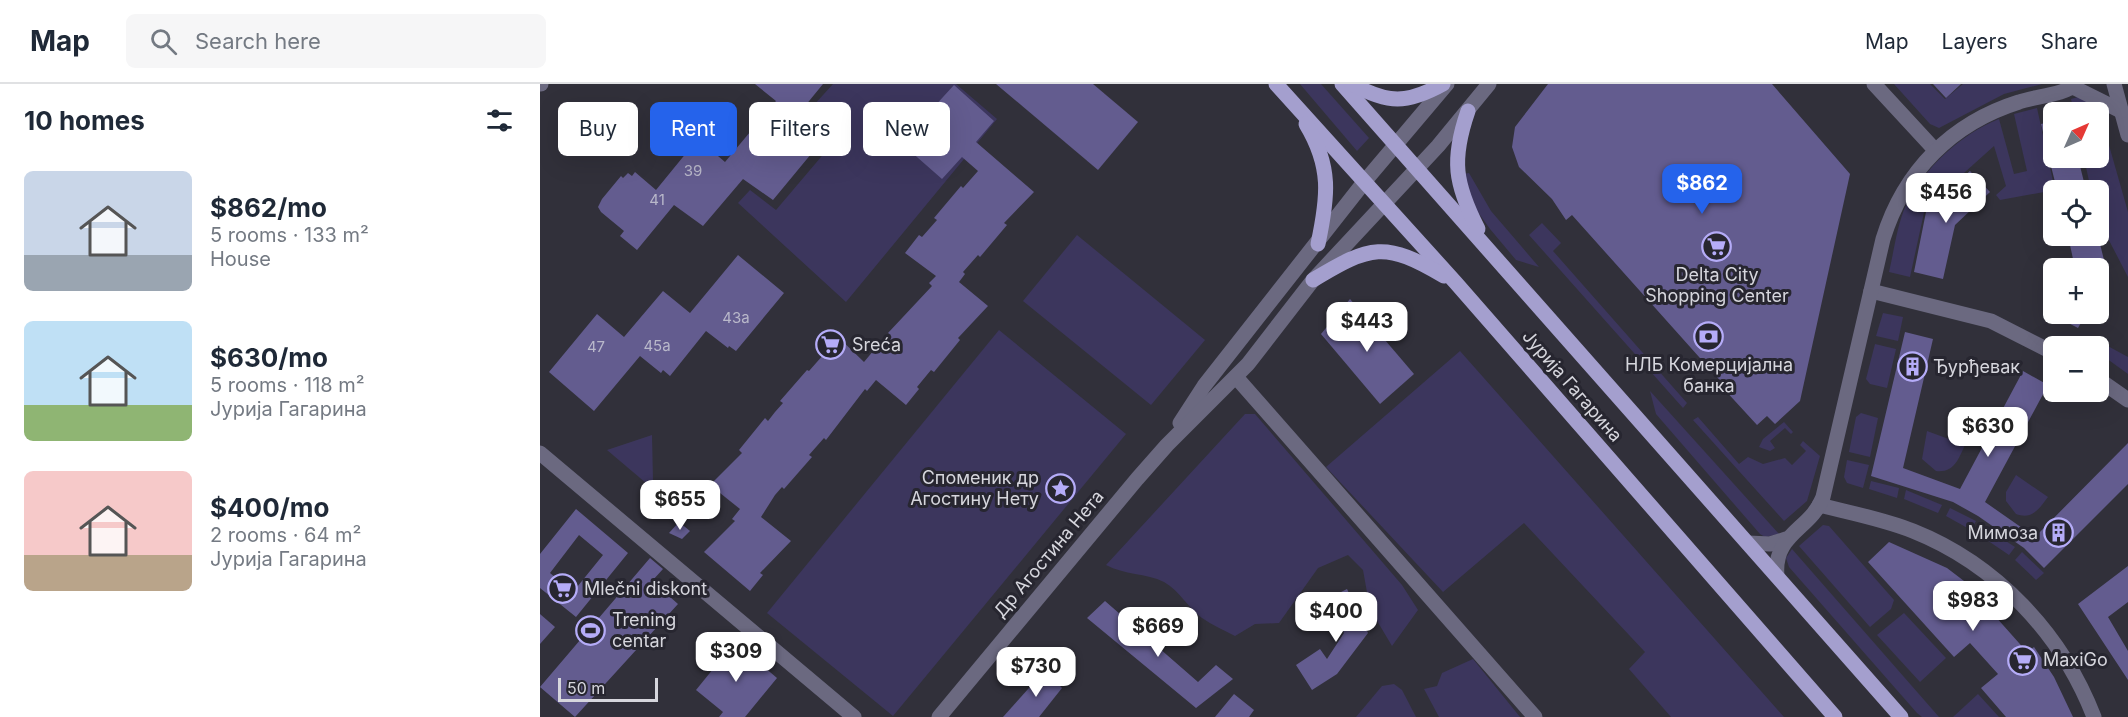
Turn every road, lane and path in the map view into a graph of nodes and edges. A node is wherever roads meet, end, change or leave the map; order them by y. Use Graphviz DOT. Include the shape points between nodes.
graph roads {
  1 [pos="1276,84"];
  2 [pos="1342,84"];
  3 [pos="1352,84"];
  4 [pos="1445,84"];
  5 [pos="1490,84"];
  6 [pos="1874,84"];
  7 [pos="2114,84"];
  8 [pos="2075,85"];
  9 [pos="1294,104"];
  10 [pos="1468,111"];
  11 [pos="2121,111"];
  12 [pos="2128,135"];
  13 [pos="1396,144"];
  14 [pos="1935,150"];
  15 [pos="1417,170"];
  16 [pos="1365,181"];
  17 [pos="1384,203"];
  18 [pos="1318,243"];
  19 [pos="1489,251"];
  20 [pos="1313,280"];
  21 [pos="1456,283"];
  22 [pos="1871,291"];
  23 [pos="2043,347"];
  24 [pos="1236,377"];
  25 [pos="2109,387"];
  26 [pos="2128,400"];
  27 [pos="1167,445"];
  28 [pos="540,453"];
  29 [pos="1819,506"];
  30 [pos="1786,539"];
  31 [pos="1748,543"];
  32 [pos="1777,576"];
  33 [pos="854,717"];
  34 [pos="939,717"];
  35 [pos="1535,717"];
  36 [pos="1835,717"];
  37 [pos="1901,717"];
  38 [pos="2094,717"];
  1 -- 9 [label="main road, Јурија Гагарина"];
  2 -- 13 [label="main road, Јурија Гагарина"];
  3 -- 4 [label="main road" via="1379,97 1399,100"];
  4 -- 13 [label="street, Др Агостина Нета"];
  5 -- 10 [label="street, Др Агостина Нета"];
  6 -- 14 [label="street"];
  7 -- 11 [label="street"];
  8 -- 11 [label="street"];
  8 -- 14 [label="street" via="1997,110 1968,125"];
  9 -- 16 [label="main road, Јурија Гагарина"];
  9 -- 18 [label="main road" via="1310,130 1327,177"];
  10 -- 15 [label="street, Др Агостина Нета"];
  10 -- 19 [label="main road" via="1456,157 1457,176 1466,205"];
  11 -- 12 [label="street"];
  13 -- 15 [label="main road, Јурија Гагарина"];
  13 -- 16 [label="street, Др Агостина Нета"];
  14 -- 22 [label="street" via="1912,176 1894,207"];
  15 -- 17 [label="street, Др Агостина Нета"];
  15 -- 19 [label="main road, Јурија Гагарина"];
  16 -- 17 [label="main road, Јурија Гагарина"];
  16 -- 18 [label="street, Др Агостина Нета"];
  17 -- 20 [label="street, Др Агостина Нета"];
  17 -- 21 [label="main road, Јурија Гагарина"];
  18 -- 27 [label="street, Др Агостина Нета" via="1204,386"];
  19 -- 31 [label="main road, Јурија Гагарина"];
  20 -- 21 [label="main road" via="1352,259 1386,251 1415,259"];
  20 -- 24 [label="street, Др Агостина Нета"];
  21 -- 36 [label="main road, Јурија Гагарина"];
  22 -- 23 [label="street" via="1991,321"];
  22 -- 29 [label="street"];
  24 -- 27 [label="street, Др Агостина Нета"];
  24 -- 35 [label="street"];
  25 -- 26 [label="street"];
  27 -- 34 [label="street, Др Агостина Нета"];
  28 -- 33 [label="street"];
  29 -- 30 [label="street"];
  29 -- 38 [label="street" via="1912,531 1988,575 2025,607 2055,644"];
  30 -- 31 [label="street" via="1770,544"];
  30 -- 32 [label="street" via="1776,564"];
  31 -- 32 [label="main road, Јурија Гагарина"];
  32 -- 37 [label="main road, Јурија Гагарина"];
}
